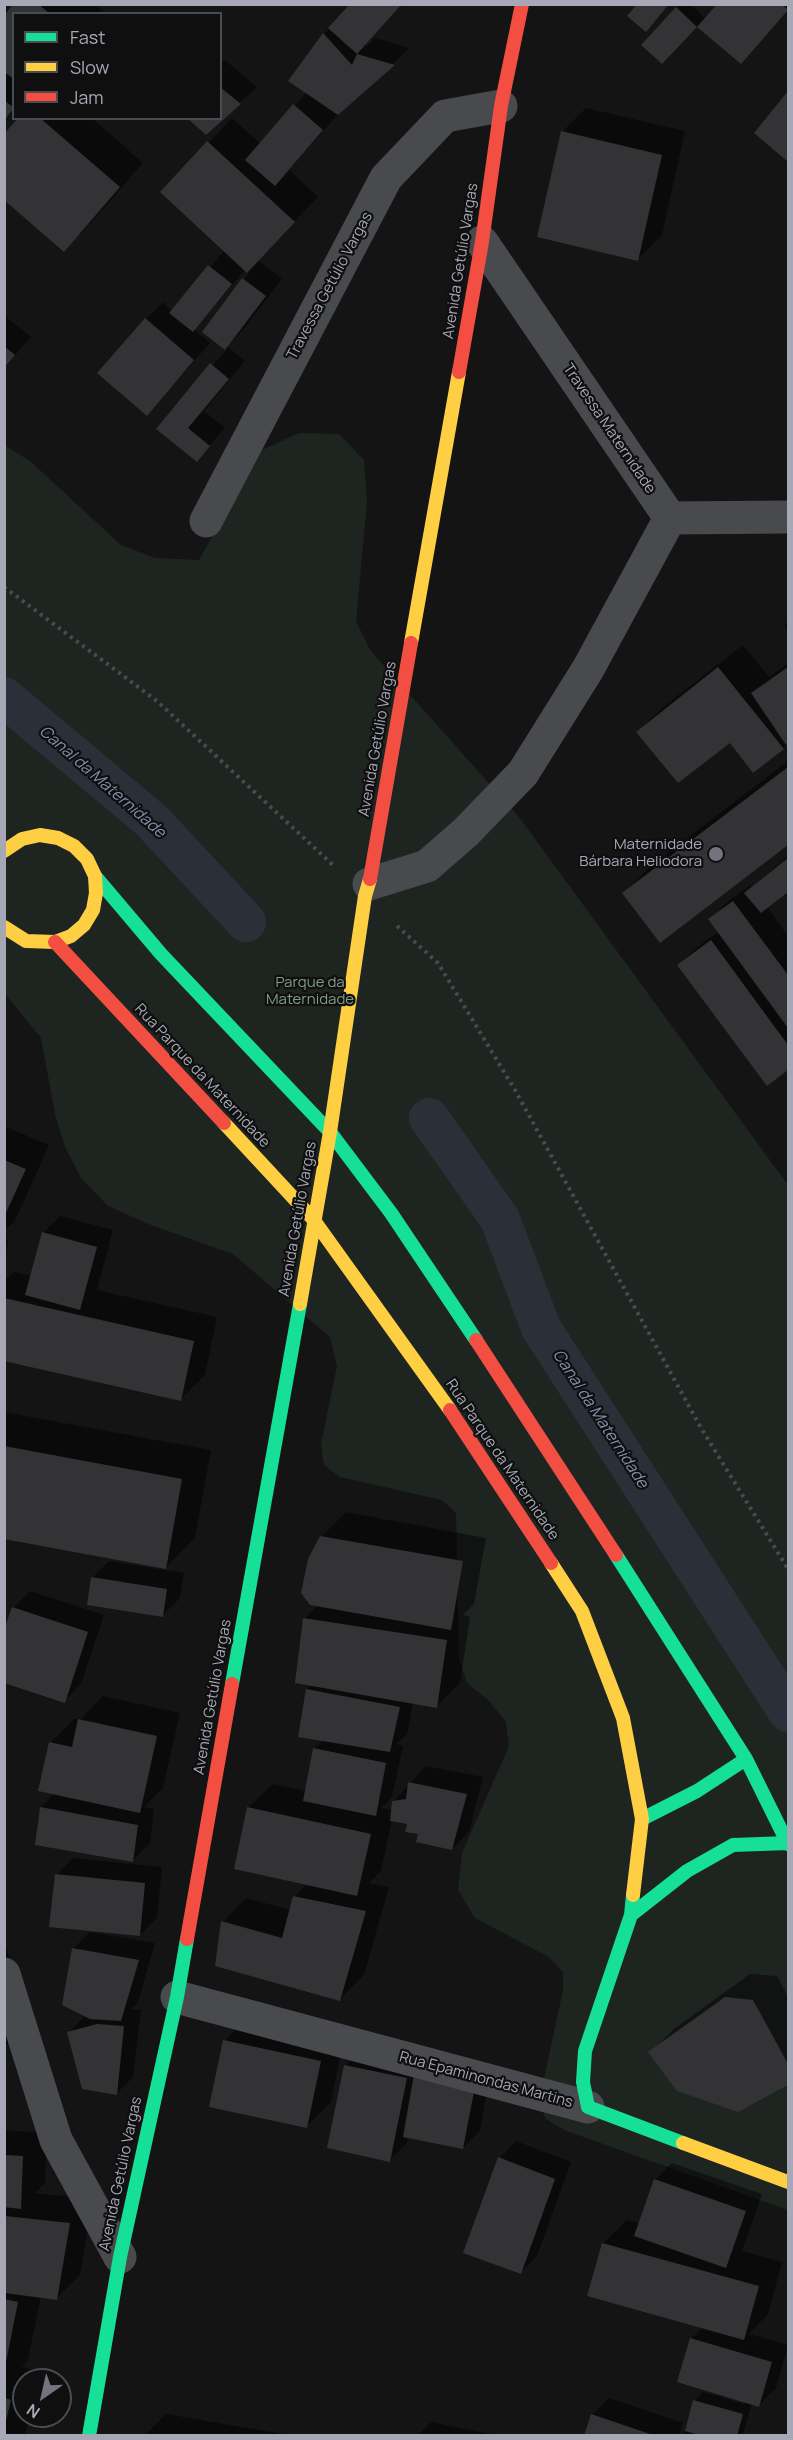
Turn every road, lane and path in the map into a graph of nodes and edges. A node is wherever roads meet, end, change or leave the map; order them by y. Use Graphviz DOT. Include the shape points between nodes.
graph roads {
  1 [pos="522,4"];
  2 [pos="501,106"];
  3 [pos="482,242"];
  4 [pos="789,517"];
  5 [pos="670,518"];
  6 [pos="206,521"];
  7 [pos="4,587"];
  8 [pos="4,851"];
  9 [pos="95,876"];
  10 [pos="367,890"];
  11 [pos="7,936"];
  12 [pos="55,942"];
  13 [pos="330,1132"];
  14 [pos="313,1219"];
  15 [pos="789,1569"];
  16 [pos="746,1759"];
  17 [pos="642,1819"];
  18 [pos="788,1844"];
  19 [pos="631,1915"];
  20 [pos="4,1974"];
  21 [pos="177,1997"];
  22 [pos="588,2107"];
  23 [pos="789,2182"];
  24 [pos="120,2257"];
  25 [pos="89,2436"];
  1 -- 2 [label="street, Avenida Getúlio Vargas"];
  2 -- 3 [label="street, Avenida Getúlio Vargas"];
  2 -- 6 [label="street, Travessa Getúlio Vargas" via="445,116 386,178"];
  3 -- 5 [label="street, Travessa Maternidade"];
  3 -- 10 [label="street, Avenida Getúlio Vargas"];
  4 -- 5 [label="street"];
  5 -- 10 [label="street" via="588,669 523,773 427,866"];
  7 -- 10 [label="path" via="157,700"];
  8 -- 9 [label="street" via="17,836 58,838 87,859"];
  9 -- 12 [label="street" via="93,910 84,925"];
  9 -- 13 [label="street" via="161,954"];
  10 -- 13 [label="street, Avenida Getúlio Vargas"];
  10 -- 15 [label="path" via="438,963 515,1090 701,1428"];
  11 -- 12 [label="street"];
  12 -- 14 [label="street, Rua Parque da Maternidade"];
  13 -- 14 [label="street, Avenida Getúlio Vargas"];
  13 -- 16 [label="street" via="391,1213 534,1427"];
  14 -- 17 [label="street, Rua Parque da Maternidade" via="454,1416 582,1611 623,1718"];
  14 -- 21 [label="street, Avenida Getúlio Vargas"];
  16 -- 17 [label="street" via="697,1791"];
  16 -- 18 [label="street"];
  17 -- 19 [label="street, Rua Parque da Maternidade"];
  18 -- 19 [label="street" via="733,1845 687,1870"];
  19 -- 22 [label="street, Rua Parque da Maternidade" via="585,2051 583,2082"];
  20 -- 24 [label="street" via="56,2140"];
  21 -- 22 [label="street, Rua Epaminondas Martins"];
  21 -- 24 [label="street, Avenida Getúlio Vargas"];
  22 -- 23 [label="street, Rua Epaminondas Martins"];
  24 -- 25 [label="street, Avenida Getúlio Vargas"];
}
